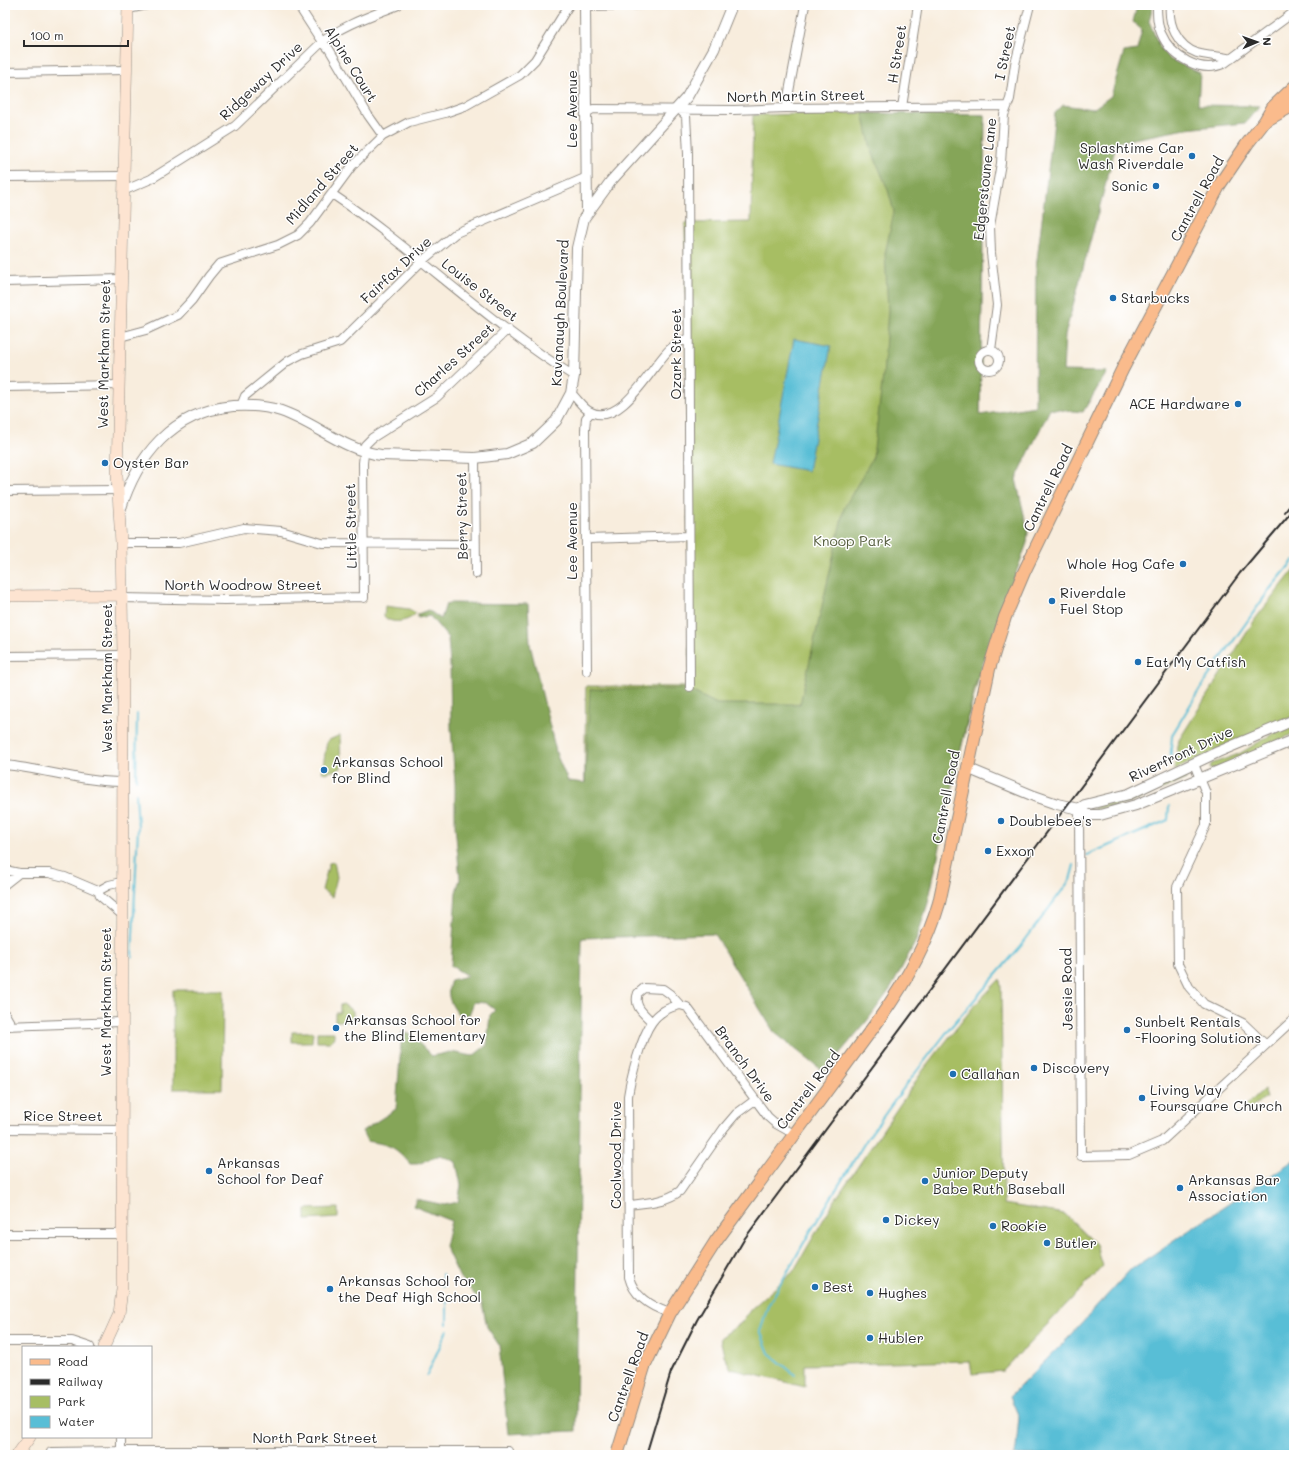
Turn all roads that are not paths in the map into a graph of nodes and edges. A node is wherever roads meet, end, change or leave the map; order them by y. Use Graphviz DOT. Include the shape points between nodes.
graph roads {
  1 [pos="147,5"];
  2 [pos="298,5"];
  3 [pos="398,5"];
  4 [pos="569,5"];
  5 [pos="644,5"];
  6 [pos="732,5"];
  7 [pos="804,5"];
  8 [pos="808,5"];
  9 [pos="918,5"];
  10 [pos="1030,5"];
  11 [pos="1157,5"];
  12 [pos="1170,5"];
  13 [pos="585,6"];
  14 [pos="128,7"];
  15 [pos="1294,12"];
  16 [pos="322,42"];
  17 [pos="1231,59"];
  18 [pos="126,70"];
  19 [pos="5,72"];
  20 [pos="1294,87"];
  21 [pos="1292,105"];
  22 [pos="1006,106"];
  23 [pos="902,107"];
  24 [pos="786,108"];
  25 [pos="679,109"];
  26 [pos="586,113"];
  27 [pos="1265,121"];
  28 [pos="383,136"];
  29 [pos="124,176"];
  30 [pos="587,177"];
  31 [pos="5,178"];
  32 [pos="123,191"];
  33 [pos="332,194"];
  34 [pos="587,213"];
  35 [pos="422,261"];
  36 [pos="121,279"];
  37 [pos="5,282"];
  38 [pos="508,329"];
  39 [pos="120,337"];
  40 [pos="688,338"];
  41 [pos="991,350"];
  42 [pos="574,376"];
  43 [pos="119,385"];
  44 [pos="5,387"];
  45 [pos="570,393"];
  46 [pos="241,406"];
  47 [pos="591,412"];
  48 [pos="365,453"];
  49 [pos="475,458"];
  50 [pos="118,490"];
  51 [pos="5,491"];
  52 [pos="119,513"];
  53 [pos="689,536"];
  54 [pos="587,539"];
  55 [pos="121,543"];
  56 [pos="364,544"];
  57 [pos="475,544"];
  58 [pos="476,574"];
  59 [pos="5,596"];
  60 [pos="122,596"];
  61 [pos="364,598"];
  62 [pos="123,655"];
  63 [pos="5,656"];
  64 [pos="587,671"];
  65 [pos="690,687"];
  66 [pos="1294,720"];
  67 [pos="1294,740"];
  68 [pos="1194,764"];
  69 [pos="5,766"];
  70 [pos="966,768"];
  71 [pos="1199,778"];
  72 [pos="122,782"];
  73 [pos="1079,809"];
  74 [pos="5,870"];
  75 [pos="19,873"];
  76 [pos="122,882"];
  77 [pos="5,884"];
  78 [pos="98,891"];
  79 [pos="121,914"];
  80 [pos="680,1005"];
  81 [pos="5,1014"];
  82 [pos="1294,1019"];
  83 [pos="121,1022"];
  84 [pos="652,1022"];
  85 [pos="8,1026"];
  86 [pos="1266,1045"];
  87 [pos="755,1100"];
  88 [pos="5,1129"];
  89 [pos="121,1130"];
  90 [pos="794,1134"];
  91 [pos="629,1205"];
  92 [pos="5,1234"];
  93 [pos="122,1234"];
  94 [pos="670,1313"];
  95 [pos="5,1341"];
  96 [pos="87,1346"];
  97 [pos="104,1346"];
  98 [pos="29,1438"];
  99 [pos="121,1438"];
  100 [pos="51,1452"];
  101 [pos="121,1453"];
  102 [pos="251,1453"];
  103 [pos="304,1453"];
  104 [pos="352,1453"];
  105 [pos="508,1453"];
  106 [pos="18,1454"];
  107 [pos="617,1455"];
  1 -- 14 [label="street"];
  2 -- 16 [label="street, Alpine Court"];
  3 -- 16 [label="street, Ridgeway Drive" via="347,25"];
  4 -- 28 [label="street, Midland Street" via="535,60 520,75 465,106 445,114 409,122"];
  5 -- 13 [label="street"];
  6 -- 25 [label="street, Kavanaugh Boulevard" via="705,66"];
  7 -- 8 [label="street"];
  7 -- 24 [label="street"];
  9 -- 23 [label="street, H Street"];
  10 -- 22 [label="street, I Street" via="1016,58 1010,99"];
  11 -- 17 [label="street" via="1161,33 1179,56 1190,63 1206,67 1222,64"];
  12 -- 17 [label="street" via="1169,17 1172,27 1184,44 1196,52"];
  13 -- 26 [label="street, Lee Avenue"];
  14 -- 18 [label="main road, West Markham Street"];
  15 -- 17 [label="street"];
  16 -- 28 [label="street, Alpine Court" via="329,49"];
  16 -- 32 [label="street, Ridgeway Drive" via="235,126 151,179"];
  18 -- 19 [label="street"];
  18 -- 29 [label="main road, West Markham Street"];
  20 -- 27 [label="main road, Cantrell Road" via="1273,107"];
  21 -- 27 [label="main road, Cantrell Road"];
  22 -- 23 [label="street, North Martin Street"];
  22 -- 41 [label="street, Edgerstoune Lane" via="1001,163 990,226 997,305"];
  23 -- 24 [label="street, North Martin Street"];
  24 -- 25 [label="street, North Martin Street"];
  25 -- 26 [label="street, North Martin Street" via="593,109"];
  25 -- 34 [label="street, Kavanaugh Boulevard" via="611,182"];
  25 -- 40 [label="street, Ozark Street" via="687,120"];
  26 -- 30 [label="street, Lee Avenue"];
  27 -- 70 [label="main road, Cantrell Road" via="1220,184 1123,368 1024,572 995,645"];
  28 -- 33 [label="street, Midland Street" via="352,166"];
  29 -- 31 [label="street"];
  29 -- 32 [label="main road, West Markham Street"];
  30 -- 34 [label="street, Lee Avenue"];
  30 -- 35 [label="street, Fairfax Drive" via="456,233"];
  32 -- 36 [label="main road, West Markham Street"];
  33 -- 35 [label="street, Louise Street"];
  33 -- 39 [label="street, Midland Street" via="298,235 278,245 219,264 178,315 146,330"];
  34 -- 42 [label="street, Kavanaugh Boulevard" via="577,248"];
  35 -- 38 [label="street, Louise Street"];
  35 -- 46 [label="street, Fairfax Drive" via="340,342 288,361 245,396"];
  36 -- 37 [label="street"];
  36 -- 39 [label="main road, West Markham Street"];
  38 -- 42 [label="street, Louise Street" via="546,359"];
  38 -- 48 [label="street, Charles Street" via="437,397 372,438 365,445"];
  39 -- 43 [label="main road, West Markham Street"];
  40 -- 47 [label="street" via="670,349 622,406 604,413"];
  40 -- 53 [label="street, Ozark Street"];
  42 -- 45 [label="street, Kavanaugh Boulevard"];
  43 -- 44 [label="street"];
  43 -- 50 [label="main road, West Markham Street"];
  45 -- 47 [label="street"];
  45 -- 49 [label="street, Kavanaugh Boulevard" via="556,421 533,443 507,454"];
  46 -- 48 [label="street, Kavanaugh Boulevard" via="282,411"];
  46 -- 52 [label="street, Kavanaugh Boulevard" via="205,412 184,422 157,442 139,467"];
  47 -- 54 [label="street, Lee Avenue" via="586,418"];
  48 -- 49 [label="street, Kavanaugh Boulevard" via="396,457"];
  48 -- 56 [label="street, Little Street"];
  49 -- 57 [label="street, Berry Street"];
  50 -- 51 [label="street"];
  50 -- 52 [label="main road, West Markham Street"];
  52 -- 55 [label="main road, West Markham Street"];
  53 -- 54 [label="street"];
  53 -- 65 [label="street, Ozark Street"];
  54 -- 64 [label="street, Lee Avenue"];
  55 -- 56 [label="street" via="179,542 250,528 281,531 322,544"];
  55 -- 60 [label="main road, West Markham Street"];
  56 -- 57 [label="street"];
  56 -- 61 [label="street, Little Street"];
  57 -- 58 [label="street, Berry Street"];
  59 -- 60 [label="main road"];
  60 -- 61 [label="street, North Woodrow Street" via="225,600"];
  60 -- 62 [label="main road, West Markham Street"];
  62 -- 63 [label="street"];
  62 -- 72 [label="main road, West Markham Street"];
  66 -- 68 [label="street, Riverfront Drive"];
  67 -- 71 [label="street, Riverfront Drive"];
  68 -- 71 [label="street"];
  68 -- 73 [label="street, Riverfront Drive" via="1129,794 1085,805"];
  69 -- 72 [label="street"];
  70 -- 73 [label="street, Riverfront Drive" via="1034,796"];
  70 -- 90 [label="main road, Cantrell Road" via="945,877 928,935 898,994"];
  71 -- 73 [label="street, Riverfront Drive" via="1116,812 1087,815"];
  71 -- 86 [label="street" via="1206,793 1206,825 1177,887 1178,964 1189,987 1204,1004 1243,1023"];
  72 -- 76 [label="main road, West Markham Street"];
  73 -- 86 [label="street, Jessie Road" via="1081,1156 1129,1155 1162,1140"];
  74 -- 75 [label="street"];
  75 -- 77 [label="street"];
  75 -- 78 [label="street" via="49,873"];
  76 -- 78 [label="street"];
  76 -- 79 [label="main road, West Markham Street"];
  78 -- 79 [label="street" via="100,896"];
  79 -- 83 [label="main road, West Markham Street"];
  80 -- 84 [label="street" via="666,1009"];
  80 -- 84 [label="street, Branch Drive" via="663,989 642,989 636,998 636,1004"];
  80 -- 87 [label="street, Branch Drive" via="693,1013"];
  81 -- 85 [label="street"];
  82 -- 86 [label="street"];
  83 -- 85 [label="street"];
  83 -- 89 [label="main road, West Markham Street"];
  84 -- 91 [label="street, Coolwood Drive" via="646,1033 629,1089"];
  87 -- 90 [label="street, Branch Drive" via="772,1121"];
  87 -- 91 [label="street" via="736,1114 724,1128 680,1191 659,1201"];
  88 -- 89 [label="street, Rice Street"];
  89 -- 93 [label="main road, West Markham Street"];
  90 -- 94 [label="main road, Cantrell Road" via="716,1241"];
  91 -- 94 [label="street, Coolwood Drive" via="630,1281 645,1301"];
  92 -- 93 [label="street"];
  93 -- 97 [label="main road, West Markham Street" via="120,1314"];
  94 -- 107 [label="main road, Cantrell Road" via="644,1367"];
  95 -- 96 [label="street" via="72,1341"];
  98 -- 106 [label="main road"];
  99 -- 101 [label="street"];
  100 -- 101 [label="street, North Park Street"];
  101 -- 102 [label="street, North Park Street"];
  102 -- 103 [label="street, North Park Street"];
  103 -- 104 [label="street, North Park Street"];
  104 -- 105 [label="street, North Park Street"];
}
